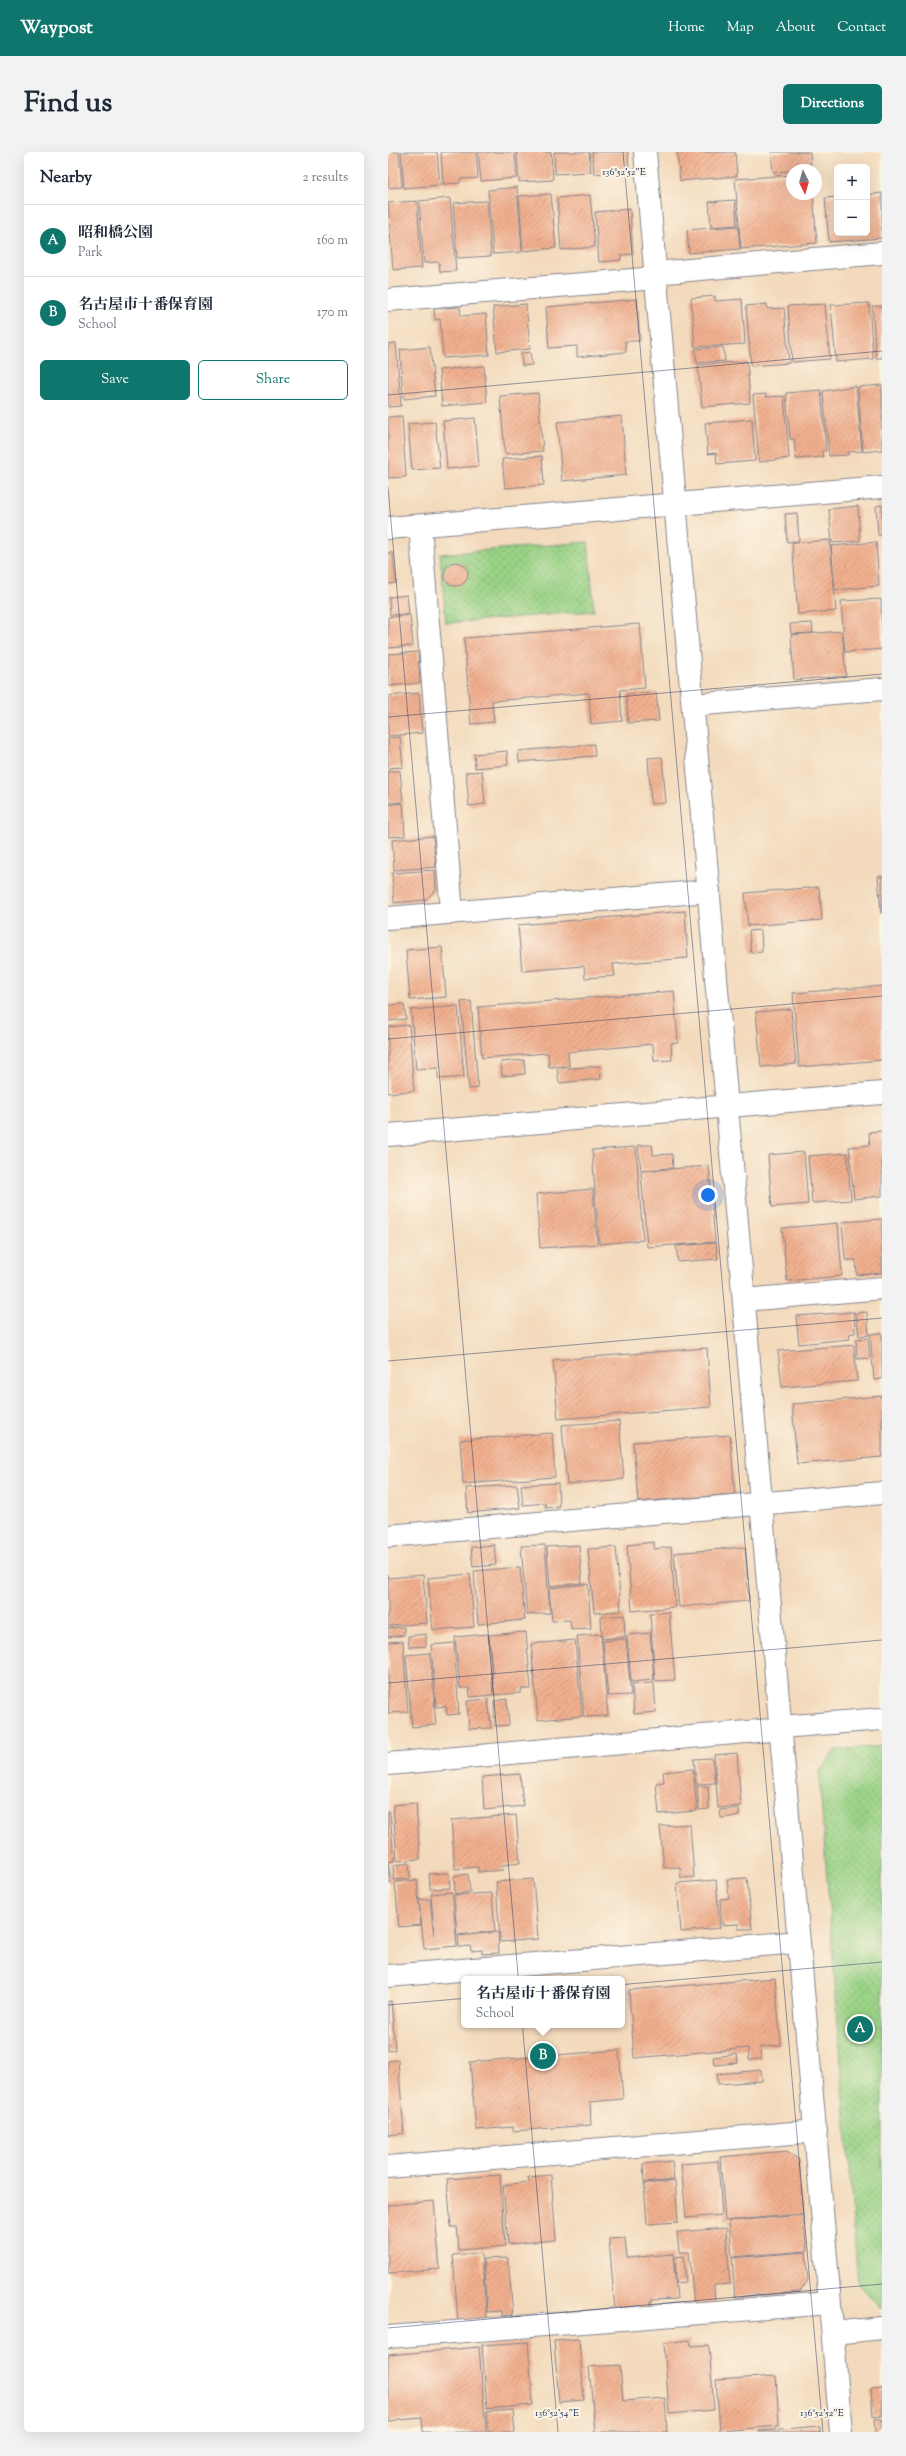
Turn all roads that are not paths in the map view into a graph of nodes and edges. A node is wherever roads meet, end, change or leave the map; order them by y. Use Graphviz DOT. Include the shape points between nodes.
graph roads {
  1 [pos="645,152"];
  2 [pos="882,253"];
  3 [pos="656,276"];
  4 [pos="388,300"];
  5 [pos="882,486"];
  6 [pos="676,504"];
  7 [pos="420,526"];
  8 [pos="388,528"];
  9 [pos="882,689"];
  10 [pos="693,705"];
  11 [pos="709,891"];
  12 [pos="452,913"];
  13 [pos="388,918"];
  14 [pos="882,1092"];
  15 [pos="727,1106"];
  16 [pos="388,1135"];
  17 [pos="882,1288"];
  18 [pos="744,1300"];
  19 [pos="882,1493"];
  20 [pos="762,1503"];
  21 [pos="388,1536"];
  22 [pos="882,1718"];
  23 [pos="781,1728"];
  24 [pos="388,1764"];
  25 [pos="799,1942"];
  26 [pos="388,1976"];
  27 [pos="816,2130"];
  28 [pos="388,2167"];
  29 [pos="830,2303"];
  30 [pos="882,2328"];
  31 [pos="833,2333"];
  32 [pos="388,2337"];
  33 [pos="842,2432"];
  1 -- 3 [label="street"];
  2 -- 3 [label="street"];
  3 -- 4 [label="street"];
  3 -- 6 [label="street"];
  5 -- 6 [label="street"];
  6 -- 7 [label="street"];
  6 -- 10 [label="street"];
  7 -- 8 [label="street"];
  7 -- 12 [label="street"];
  9 -- 10 [label="street"];
  10 -- 11 [label="street"];
  11 -- 12 [label="street"];
  11 -- 15 [label="street"];
  12 -- 13 [label="street"];
  14 -- 15 [label="street"];
  15 -- 16 [label="street"];
  15 -- 18 [label="street"];
  17 -- 18 [label="street"];
  18 -- 20 [label="street"];
  19 -- 20 [label="street"];
  20 -- 21 [label="street"];
  20 -- 23 [label="street"];
  22 -- 23 [label="street"];
  23 -- 24 [label="street"];
  23 -- 25 [label="street"];
  25 -- 26 [label="street"];
  25 -- 27 [label="street"];
  27 -- 28 [label="street"];
  27 -- 29 [label="street"];
  29 -- 31 [label="street"];
  29 -- 32 [label="street"];
  30 -- 31 [label="street"];
  31 -- 33 [label="street"];
}
